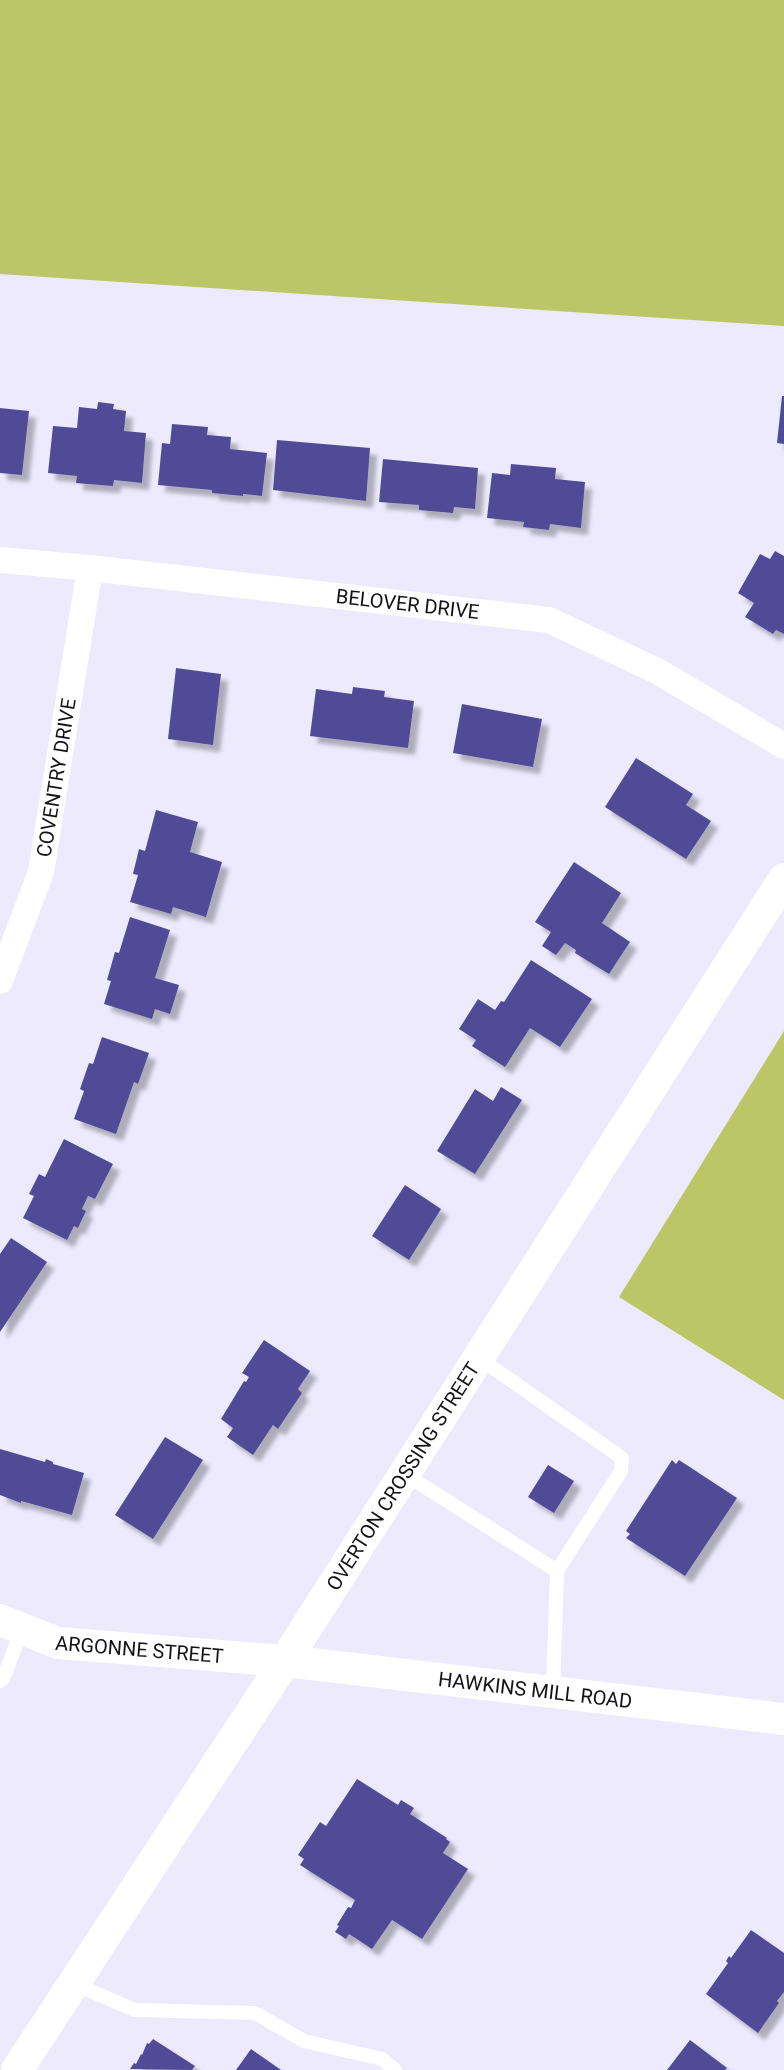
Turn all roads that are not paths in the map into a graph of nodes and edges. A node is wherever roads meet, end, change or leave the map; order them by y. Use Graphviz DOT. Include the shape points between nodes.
graph roads {
  1 [pos="0,560"];
  2 [pos="90,568"];
  3 [pos="784,746"];
  4 [pos="784,879"];
  5 [pos="0,981"];
  6 [pos="479,1357"];
  7 [pos="405,1474"];
  8 [pos="557,1571"];
  9 [pos="11,1625"];
  10 [pos="285,1661"];
  11 [pos="0,1681"];
  12 [pos="553,1692"];
  13 [pos="784,1719"];
  14 [pos="73,1984"];
  15 [pos="17,2070"];
  16 [pos="395,2070"];
  1 -- 2 [label="street, BELOVER DRIVE"];
  2 -- 3 [label="street, BELOVER DRIVE" via="549,620 657,671"];
  2 -- 5 [label="street, COVENTRY DRIVE" via="41,872"];
  4 -- 6 [label="street, OVERTON CROSSING STREET"];
  6 -- 7 [label="street, OVERTON CROSSING STREET"];
  6 -- 8 [label="lane" via="622,1458 621,1471"];
  7 -- 8 [label="lane"];
  7 -- 10 [label="street, OVERTON CROSSING STREET"];
  8 -- 12 [label="lane"];
  9 -- 10 [label="street, ARGONNE STREET" via="58,1643"];
  9 -- 11 [label="lane"];
  10 -- 12 [label="street, HAWKINS MILL ROAD"];
  10 -- 14 [label="street, OVERTON CROSSING STREET"];
  12 -- 13 [label="street, HAWKINS MILL ROAD"];
  14 -- 15 [label="street, OVERTON CROSSING STREET"];
  14 -- 16 [label="lane" via="135,2010 255,2013 304,2041 382,2059"];
}
